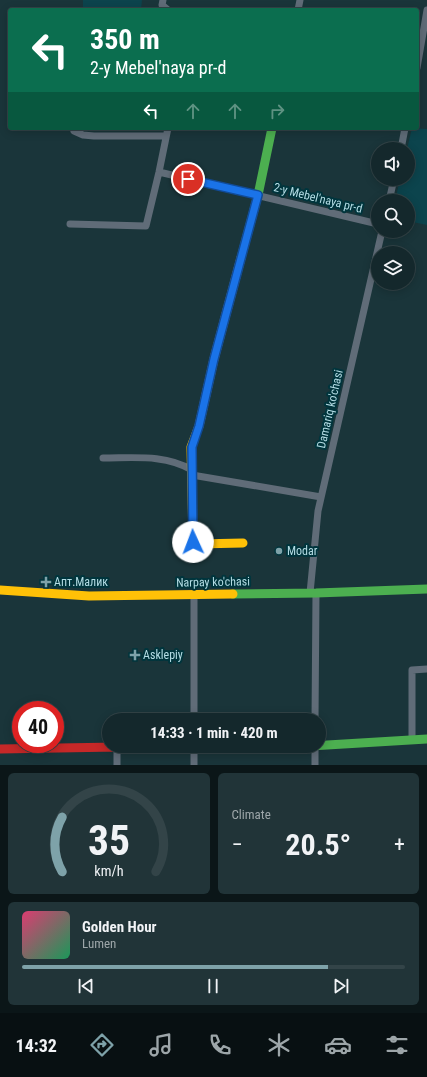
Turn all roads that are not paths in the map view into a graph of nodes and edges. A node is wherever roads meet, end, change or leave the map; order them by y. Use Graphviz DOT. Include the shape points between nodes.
graph roads {
  1 [pos="427,10"];
  2 [pos="419,56"];
  3 [pos="167,130"];
  4 [pos="272,130"];
  5 [pos="405,130"];
  6 [pos="74,131"];
  7 [pos="165,136"];
  8 [pos="402,142"];
  9 [pos="160,172"];
  10 [pos="258,195"];
  11 [pos="371,222"];
  12 [pos="70,224"];
  13 [pos="380,238"];
  14 [pos="103,458"];
  15 [pos="192,473"];
  16 [pos="321,497"];
  17 [pos="243,543"];
  18 [pos="427,589"];
  19 [pos="0,590"];
  20 [pos="313,593"];
  21 [pos="194,595"];
  22 [pos="427,670"];
  23 [pos="194,713"];
  24 [pos="315,713"];
  25 [pos="412,739"];
  26 [pos="427,739"];
  27 [pos="326,745"];
  28 [pos="102,747"];
  29 [pos="0,749"];
  30 [pos="117,753"];
  31 [pos="194,753"];
  32 [pos="315,753"];
  33 [pos="117,765"];
  34 [pos="194,765"];
  35 [pos="315,765"];
  1 -- 2 [label="street"];
  3 -- 7 [label="street"];
  4 -- 10 [label="street"];
  5 -- 8 [label="street"];
  6 -- 7 [label="street" via="94,136"];
  7 -- 9 [label="street"];
  9 -- 10 [label="street, 2-y Mebel'naya pr-d"];
  9 -- 12 [label="street" via="146,226"];
  10 -- 11 [label="street, 2-y Mebel'naya pr-d"];
  10 -- 15 [label="street" via="192,447"];
  13 -- 16 [label="street, Damariq ko'chasi"];
  14 -- 15 [label="street" via="142,457 169,460 181,464"];
  15 -- 16 [label="street"];
  15 -- 17 [label="street" via="193,542"];
  16 -- 20 [label="street, Damariq ko'chasi"];
  18 -- 20 [label="street, Narpay ko'chasi"];
  19 -- 21 [label="street, Narpay ko'chasi" via="89,596"];
  20 -- 21 [label="street, Narpay ko'chasi"];
  20 -- 24 [label="street, Damariq ko'chasi"];
  21 -- 23 [label="street"];
  22 -- 25 [label="street" via="412,670"];
  25 -- 26 [label="street"];
  25 -- 27 [label="street"];
  28 -- 29 [label="street"];
  30 -- 33 [label="street"];
  31 -- 34 [label="street"];
  32 -- 35 [label="street"];
}
